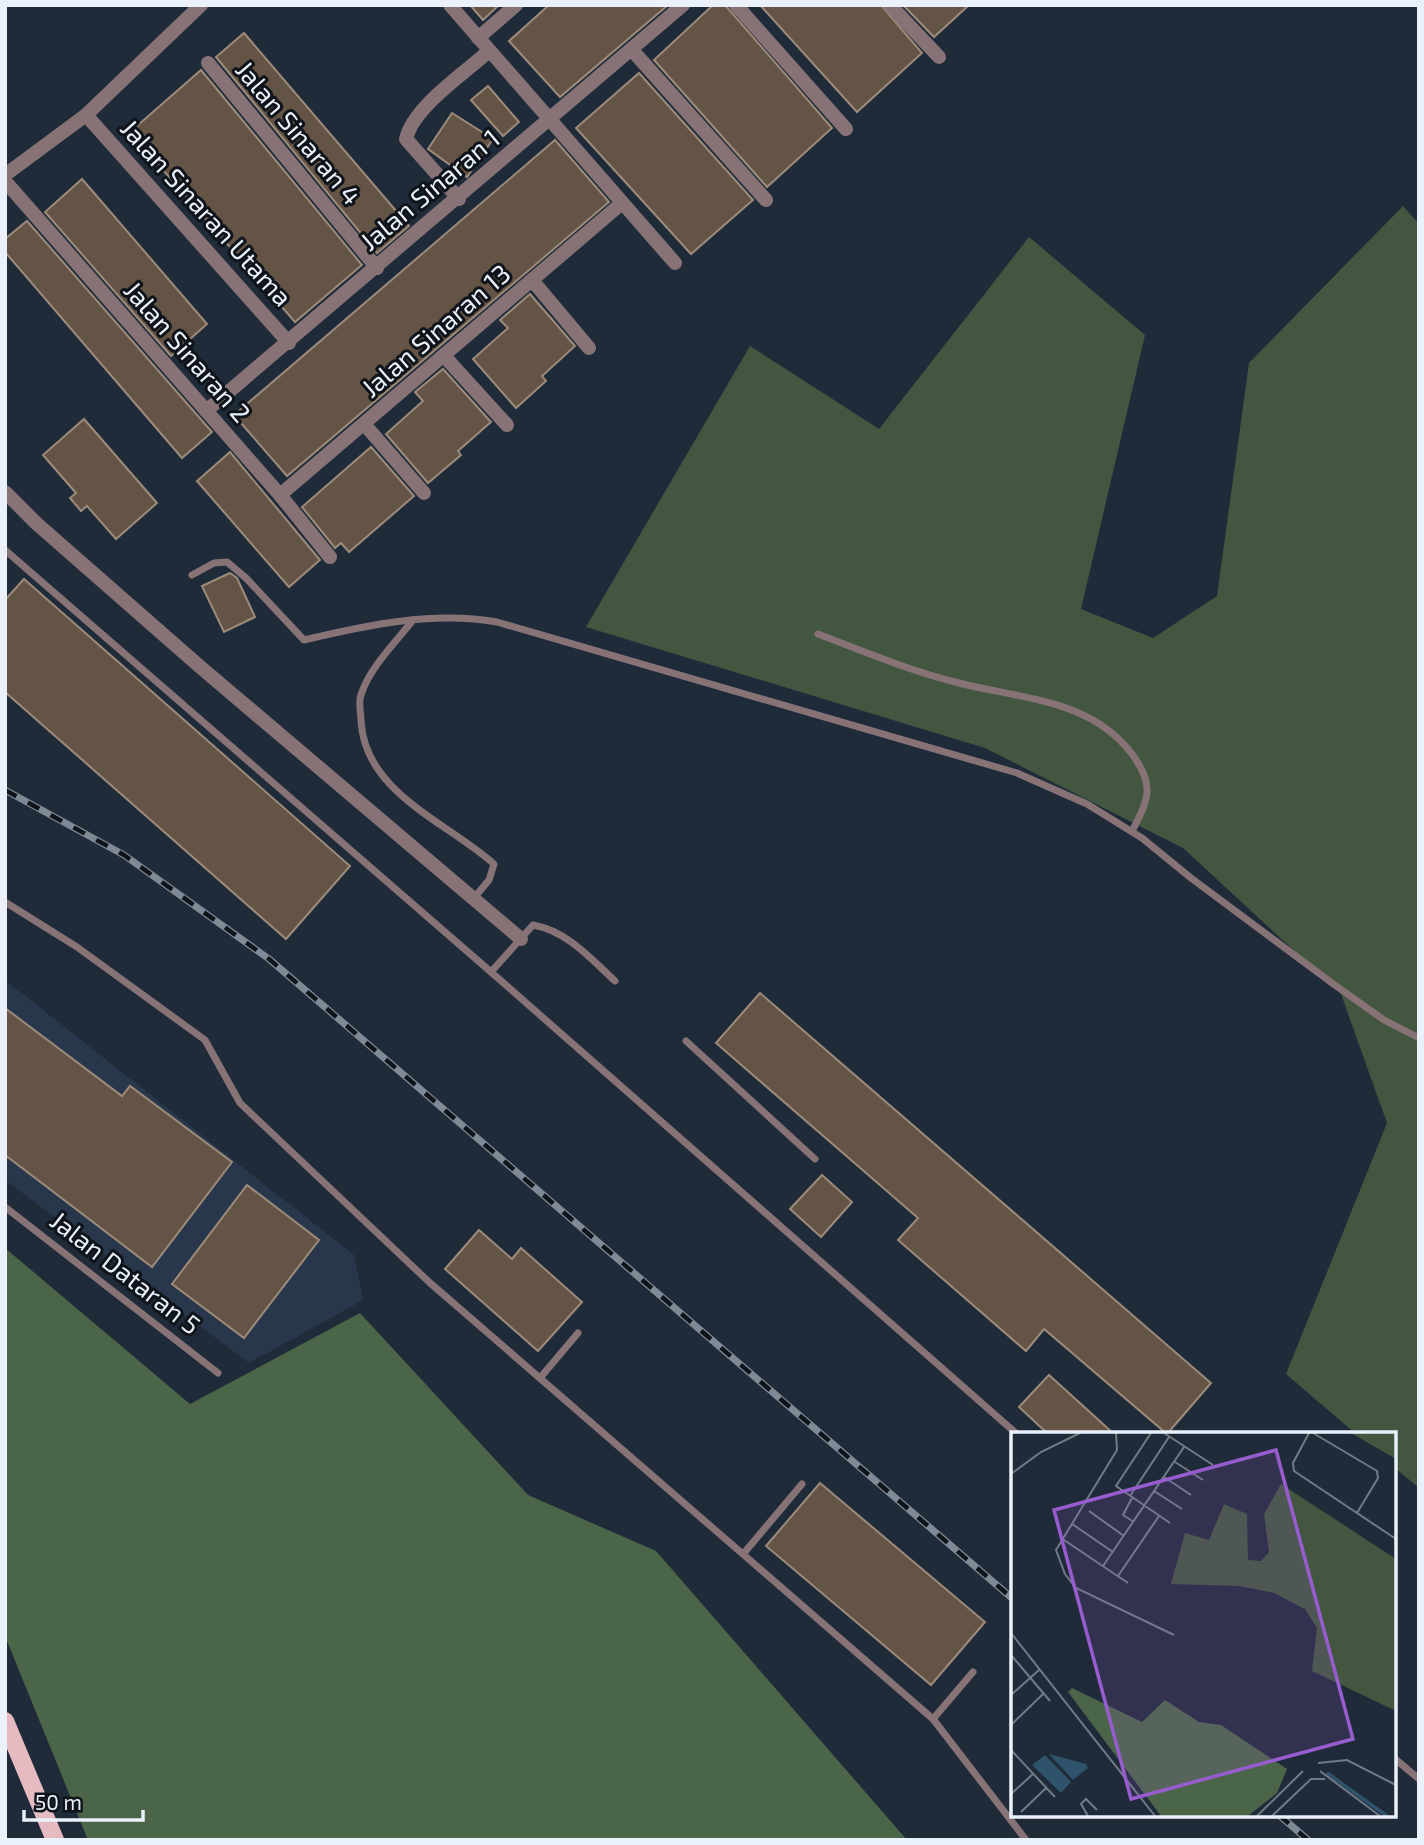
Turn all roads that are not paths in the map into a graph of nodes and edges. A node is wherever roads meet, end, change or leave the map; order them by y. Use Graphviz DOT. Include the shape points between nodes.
graph roads {
  1 [pos="201,5"];
  2 [pos="450,5"];
  3 [pos="516,5"];
  4 [pos="683,5"];
  5 [pos="736,5"];
  6 [pos="890,5"];
  7 [pos="478,38"];
  8 [pos="632,50"];
  9 [pos="489,51"];
  10 [pos="939,57"];
  11 [pos="208,62"];
  12 [pos="86,115"];
  13 [pos="550,119"];
  14 [pos="846,129"];
  15 [pos="5,175"];
  16 [pos="5,181"];
  17 [pos="459,199"];
  18 [pos="766,200"];
  19 [pos="622,202"];
  20 [pos="675,263"];
  21 [pos="377,268"];
  22 [pos="532,280"];
  23 [pos="289,343"];
  24 [pos="589,348"];
  25 [pos="444,357"];
  26 [pos="206,411"];
  27 [pos="365,425"];
  28 [pos="507,425"];
  29 [pos="5,492"];
  30 [pos="424,493"];
  31 [pos="280,495"];
  32 [pos="5,550"];
  33 [pos="330,557"];
  34 [pos="192,575"];
  35 [pos="413,620"];
  36 [pos="818,634"];
  37 [pos="1132,831"];
  38 [pos="473,899"];
  39 [pos="5,902"];
  40 [pos="521,939"];
  41 [pos="492,972"];
  42 [pos="615,981"];
  43 [pos="1419,1038"];
  44 [pos="686,1041"];
  45 [pos="815,1159"];
  46 [pos="5,1207"];
  47 [pos="578,1333"];
  48 [pos="218,1373"];
  49 [pos="540,1378"];
  50 [pos="1015,1432"];
  51 [pos="802,1484"];
  52 [pos="744,1553"];
  53 [pos="973,1672"];
  54 [pos="933,1719"];
  55 [pos="5,1721"];
  56 [pos="1396,1760"];
  57 [pos="1419,1779"];
  58 [pos="55,1840"];
  59 [pos="1026,1840"];
  1 -- 12 [label="street"];
  2 -- 7 [label="street"];
  3 -- 7 [label="street"];
  4 -- 8 [label="street, Jalan Sinaran 1"];
  5 -- 14 [label="street"];
  6 -- 10 [label="street"];
  7 -- 9 [label="street"];
  8 -- 13 [label="street, Jalan Sinaran 1"];
  8 -- 18 [label="street"];
  9 -- 13 [label="street"];
  9 -- 17 [label="street" via="421,111 408,129 406,139"];
  11 -- 21 [label="street, Jalan Sinaran 4"];
  12 -- 15 [label="street"];
  12 -- 23 [label="street, Jalan Sinaran Utama"];
  13 -- 17 [label="street, Jalan Sinaran 1"];
  13 -- 19 [label="street"];
  16 -- 26 [label="street, Jalan Sinaran 2"];
  17 -- 21 [label="street, Jalan Sinaran 1"];
  19 -- 20 [label="street"];
  19 -- 22 [label="street, Jalan Sinaran 13"];
  21 -- 23 [label="street, Jalan Sinaran 1"];
  22 -- 24 [label="street"];
  22 -- 25 [label="street, Jalan Sinaran 13"];
  23 -- 26 [label="street, Jalan Sinaran 1"];
  25 -- 27 [label="street, Jalan Sinaran 13"];
  25 -- 28 [label="street"];
  26 -- 31 [label="street, Jalan Sinaran 2"];
  27 -- 30 [label="street"];
  27 -- 31 [label="street, Jalan Sinaran 13"];
  29 -- 38 [label="street" via="198,665"];
  31 -- 33 [label="street, Jalan Sinaran 2"];
  32 -- 41 [label="lane"];
  34 -- 35 [label="lane" via="214,563 227,562 304,640"];
  35 -- 37 [label="lane" via="497,622 799,708 1017,774 1087,804"];
  35 -- 38 [label="lane" via="360,696 362,738 378,772 401,796 494,864 489,880"];
  36 -- 37 [label="lane" via="957,683 1082,711 1118,735 1143,769 1148,782 1145,805"];
  37 -- 43 [label="lane" via="1353,998"];
  38 -- 40 [label="street"];
  39 -- 49 [label="lane" via="77,947 205,1040 240,1103 429,1282"];
  40 -- 41 [label="lane"];
  40 -- 42 [label="lane" via="533,925 550,928"];
  41 -- 50 [label="lane"];
  44 -- 45 [label="lane"];
  46 -- 48 [label="lane, Jalan Dataran 5"];
  47 -- 49 [label="lane"];
  49 -- 52 [label="lane"];
  51 -- 52 [label="lane"];
  52 -- 54 [label="lane"];
  53 -- 54 [label="lane"];
  54 -- 59 [label="lane"];
  55 -- 58 [label="main road"];
  56 -- 57 [label="lane"];
}
